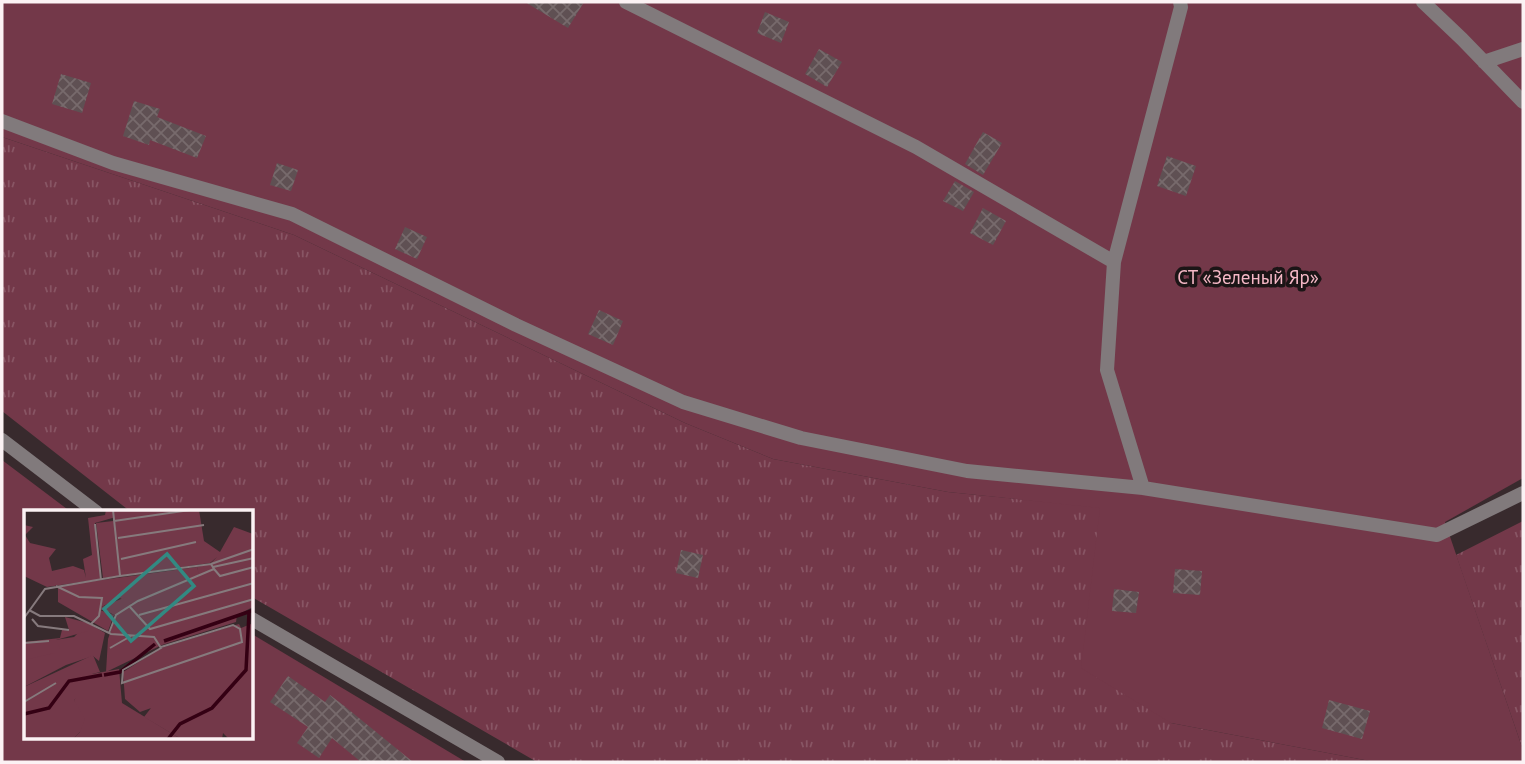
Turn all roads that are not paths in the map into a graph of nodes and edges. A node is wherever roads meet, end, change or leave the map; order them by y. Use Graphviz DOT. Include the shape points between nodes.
graph roads {
  1 [pos="626,2"];
  2 [pos="1180,2"];
  3 [pos="1423,2"];
  4 [pos="1523,48"];
  5 [pos="1484,62"];
  6 [pos="1523,102"];
  7 [pos="2,121"];
  8 [pos="1114,262"];
  9 [pos="2,440"];
  10 [pos="1143,488"];
  11 [pos="1523,493"];
  12 [pos="93,510"];
  13 [pos="254,620"];
  14 [pos="498,762"];
  1 -- 8 [label="street" via="916,147"];
  2 -- 8 [label="street"];
  3 -- 5 [label="street"];
  4 -- 5 [label="street"];
  5 -- 6 [label="street"];
  7 -- 10 [label="street" via="113,163 292,214 516,326 684,402 801,438 967,471"];
  8 -- 10 [label="street" via="1107,370"];
  9 -- 12 [label="street"];
  10 -- 11 [label="street" via="1437,535"];
  13 -- 14 [label="street"];
}
